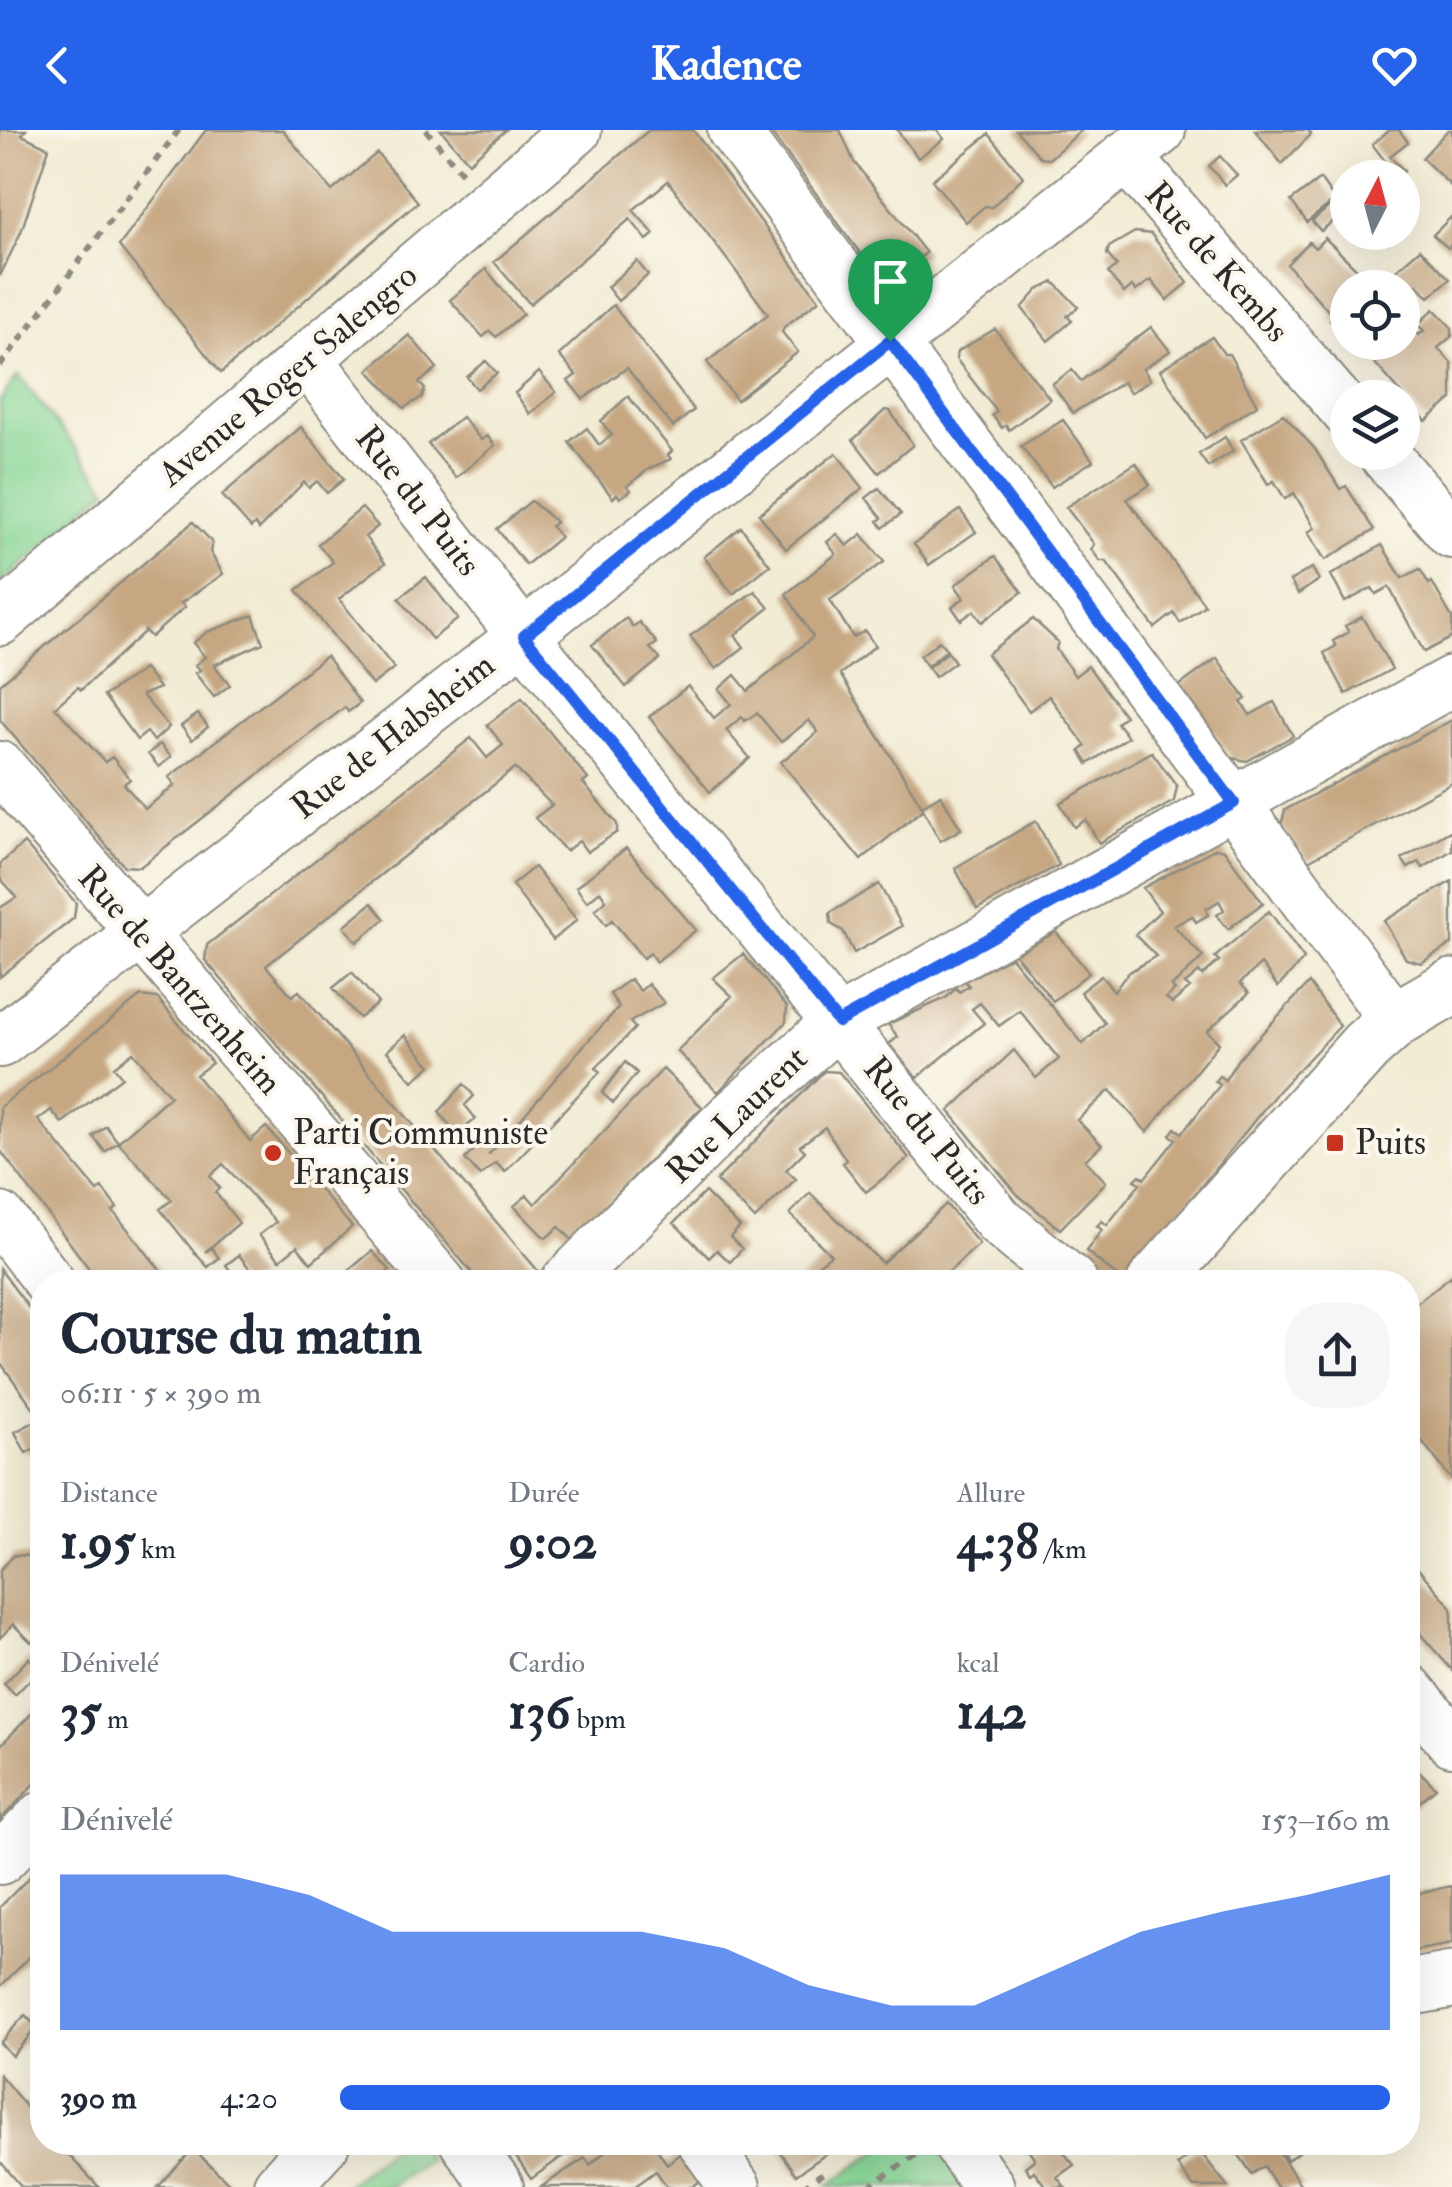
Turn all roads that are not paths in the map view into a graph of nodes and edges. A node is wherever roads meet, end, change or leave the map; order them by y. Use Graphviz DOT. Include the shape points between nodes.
graph roads {
  1 [pos="576,130"];
  2 [pos="733,130"];
  3 [pos="1143,143"];
  4 [pos="890,341"];
  5 [pos="307,359"];
  6 [pos="1330,388"];
  7 [pos="1397,470"];
  8 [pos="1452,534"];
  9 [pos="0,620"];
  10 [pos="524,636"];
  11 [pos="1452,681"];
  12 [pos="0,767"];
  13 [pos="1234,803"];
  14 [pos="138,934"];
  15 [pos="1452,988"];
  16 [pos="1395,1020"];
  17 [pos="838,1022"];
  18 [pos="0,1042"];
  19 [pos="0,1218"];
  20 [pos="40,1270"];
  21 [pos="430,1270"];
  22 [pos="578,1270"];
  23 [pos="1058,1270"];
  24 [pos="1166,1270"];
  25 [pos="1420,1704"];
  26 [pos="1452,1741"];
  27 [pos="30,1829"];
  28 [pos="0,1860"];
  29 [pos="1452,1980"];
  30 [pos="1420,1986"];
  31 [pos="310,2155"];
  32 [pos="475,2155"];
  33 [pos="712,2155"];
  34 [pos="966,2155"];
  35 [pos="281,2187"];
  36 [pos="498,2187"];
  37 [pos="735,2187"];
  38 [pos="989,2187"];
  1 -- 5 [label="street, Avenue Roger Salengro"];
  2 -- 4 [label="street"];
  3 -- 4 [label="street, Rue de Habsheim"];
  3 -- 6 [label="street, Rue de Kembs"];
  4 -- 10 [label="street, Rue de Habsheim"];
  4 -- 13 [label="street"];
  5 -- 9 [label="street, Avenue Roger Salengro"];
  5 -- 10 [label="street, Rue du Puits"];
  7 -- 8 [label="street"];
  10 -- 14 [label="street, Rue de Habsheim"];
  10 -- 17 [label="street, Rue du Puits"];
  11 -- 13 [label="street, Rue Laurent"];
  12 -- 14 [label="street, Rue de Bantzenheim"];
  13 -- 16 [label="street"];
  13 -- 17 [label="street, Rue Laurent"];
  14 -- 18 [label="street, Rue de Habsheim"];
  14 -- 21 [label="street, Rue de Bantzenheim"];
  15 -- 16 [label="main road"];
  16 -- 24 [label="main road"];
  17 -- 22 [label="street, Rue Laurent" via="729,1119"];
  17 -- 23 [label="street, Rue du Puits" via="999,1221"];
  19 -- 20 [label="street"];
  25 -- 26 [label="street"];
  27 -- 28 [label="street"];
  29 -- 30 [label="main road"];
  31 -- 35 [label="main road"];
  32 -- 36 [label="street"];
  33 -- 37 [label="street"];
  34 -- 38 [label="street"];
}
